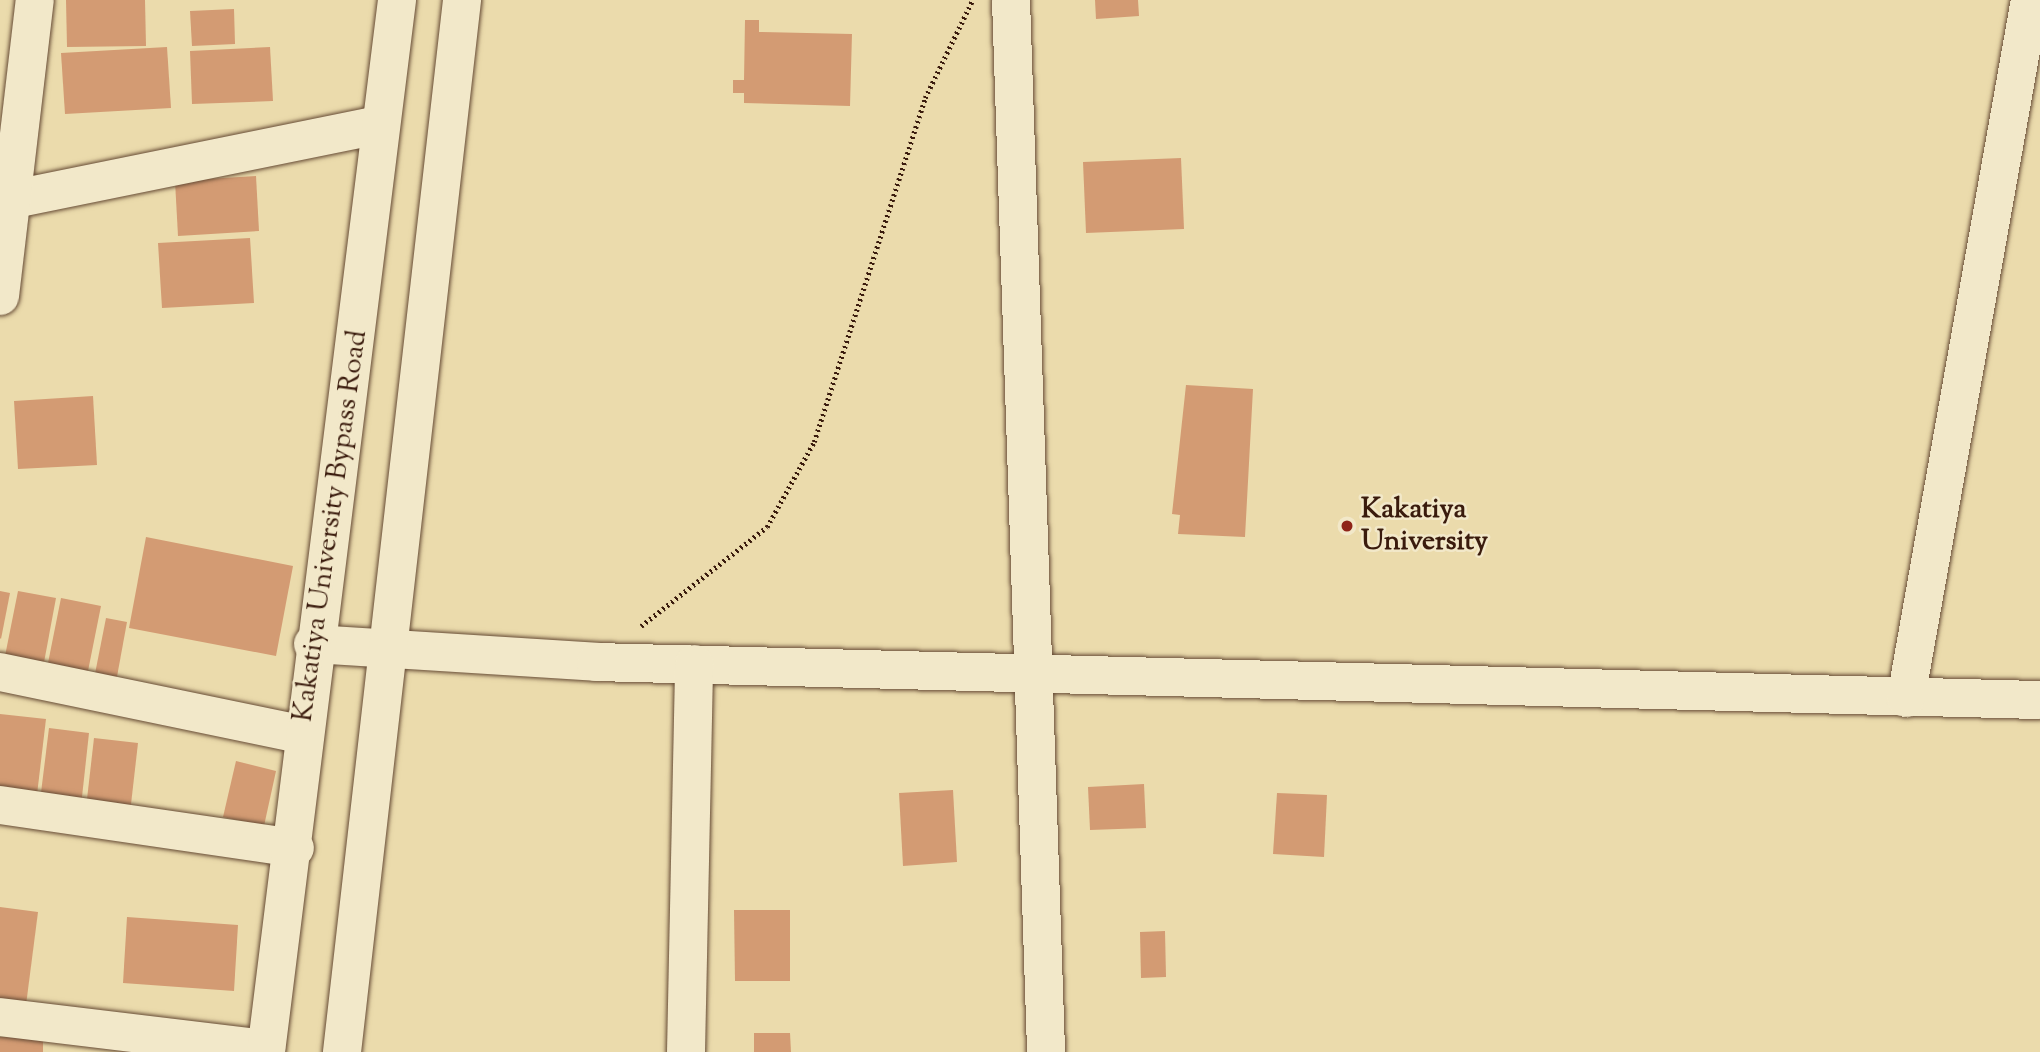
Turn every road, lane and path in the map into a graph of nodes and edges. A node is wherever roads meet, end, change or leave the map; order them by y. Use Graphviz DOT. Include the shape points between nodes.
graph roads {
  1 [pos="35,0"];
  2 [pos="397,0"];
  3 [pos="462,0"];
  4 [pos="972,0"];
  5 [pos="1011,0"];
  6 [pos="2030,0"];
  7 [pos="380,125"];
  8 [pos="6,202"];
  9 [pos="0,296"];
  10 [pos="313,644"];
  11 [pos="388,648"];
  12 [pos="596,662"];
  13 [pos="694,664"];
  14 [pos="0,672"];
  15 [pos="1035,673"];
  16 [pos="1906,698"];
  17 [pos="2040,700"];
  18 [pos="303,734"];
  19 [pos="0,804"];
  20 [pos="295,848"];
  21 [pos="0,1017"];
  22 [pos="266,1051"];
  23 [pos="342,1052"];
  24 [pos="685,1052"];
  25 [pos="1046,1052"];
  1 -- 8 [label="street"];
  2 -- 7 [label="street, Kakatiya University Bypass Road"];
  3 -- 11 [label="street"];
  4 -- 12 [label="path" via="925,98 814,442 766,527"];
  5 -- 15 [label="street"];
  6 -- 16 [label="street"];
  7 -- 8 [label="street"];
  7 -- 10 [label="street, Kakatiya University Bypass Road"];
  8 -- 9 [label="street"];
  10 -- 11 [label="street"];
  10 -- 18 [label="street, Kakatiya University Bypass Road"];
  11 -- 12 [label="street"];
  11 -- 23 [label="street"];
  12 -- 13 [label="street"];
  13 -- 15 [label="street"];
  13 -- 24 [label="street"];
  14 -- 18 [label="street"];
  15 -- 16 [label="street"];
  15 -- 25 [label="street"];
  16 -- 17 [label="street"];
  18 -- 20 [label="street, Kakatiya University Bypass Road"];
  19 -- 20 [label="street"];
  20 -- 22 [label="street, Kakatiya University Bypass Road"];
  21 -- 22 [label="street"];
}
